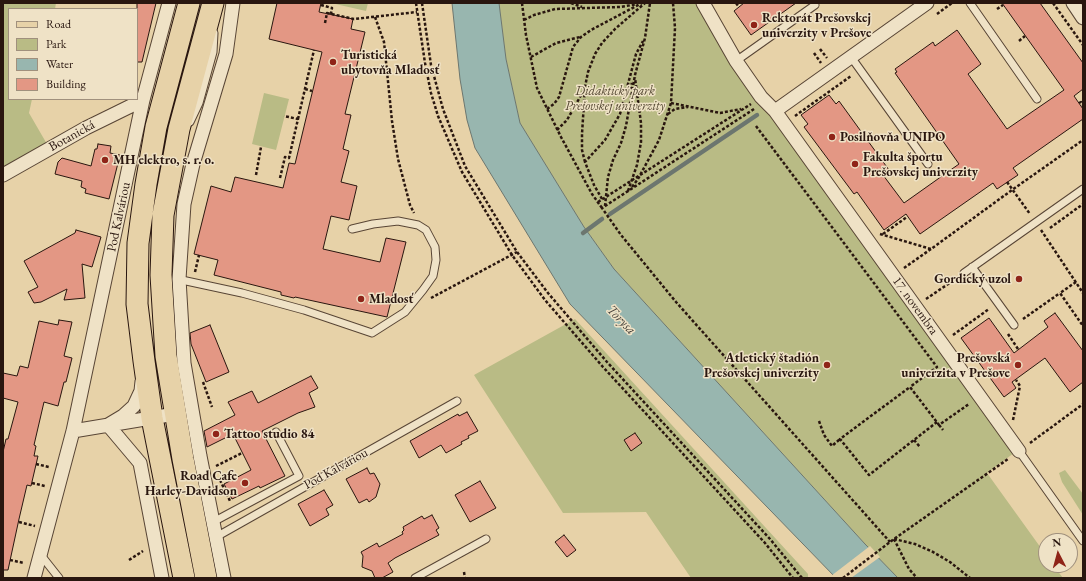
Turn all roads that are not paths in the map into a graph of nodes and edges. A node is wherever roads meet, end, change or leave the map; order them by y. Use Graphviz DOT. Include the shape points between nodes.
graph roads {
  1 [pos="169,3"];
  2 [pos="189,3"];
  3 [pos="214,3"];
  4 [pos="234,3"];
  5 [pos="703,3"];
  6 [pos="927,3"];
  7 [pos="970,3"];
  8 [pos="1073,3"];
  9 [pos="815,5"];
  10 [pos="1083,18"];
  11 [pos="851,57"];
  12 [pos="736,61"];
  13 [pos="1037,99"];
  14 [pos="144,100"];
  15 [pos="767,103"];
  16 [pos="928,164"];
  17 [pos="3,174"];
  18 [pos="1083,190"];
  19 [pos="352,229"];
  20 [pos="972,267"];
  21 [pos="964,273"];
  22 [pos="170,277"];
  23 [pos="1014,326"];
  24 [pos="144,361"];
  25 [pos="457,401"];
  26 [pos="175,414"];
  27 [pos="152,418"];
  28 [pos="108,425"];
  29 [pos="73,431"];
  30 [pos="276,432"];
  31 [pos="1019,451"];
  32 [pos="212,522"];
  33 [pos="216,537"];
  34 [pos="486,539"];
  35 [pos="1083,541"];
  36 [pos="40,554"];
  37 [pos="34,578"];
  38 [pos="59,578"];
  39 [pos="162,578"];
  40 [pos="184,578"];
  41 [pos="206,578"];
  42 [pos="224,578"];
  43 [pos="415,578"];
  1 -- 14 [label="street, Pod Kalváriou"];
  2 -- 24 [label="main road, Pod Kalváriou" via="156,127 138,243 137,304"];
  3 -- 22 [label="main road" via="179,129 163,215"];
  4 -- 22 [label="street" via="226,54 193,164"];
  5 -- 12 [label="street, 17. novembra"];
  6 -- 11 [label="street"];
  7 -- 13 [label="lane"];
  8 -- 10 [label="street"];
  9 -- 12 [label="lane"];
  11 -- 15 [label="street"];
  11 -- 16 [label="lane"];
  12 -- 15 [label="street, 17. novembra"];
  14 -- 17 [label="street, Botanická" via="86,128"];
  14 -- 29 [label="street, Pod Kalváriou"];
  15 -- 31 [label="street, 17. novembra"];
  18 -- 20 [label="lane"];
  19 -- 22 [label="lane" via="398,221 418,225 426,230 435,247 433,276 405,312 372,334 304,310"];
  20 -- 21 [label="lane"];
  20 -- 23 [label="lane"];
  22 -- 26 [label="main road" via="166,356"];
  22 -- 32 [label="street"];
  24 -- 27 [label="main road, Pod Kalváriou"];
  24 -- 28 [label="street" via="141,390 134,406"];
  25 -- 33 [label="lane, Pod Kalváriou"];
  26 -- 27 [label="street"];
  26 -- 41 [label="main road"];
  27 -- 28 [label="street"];
  27 -- 40 [label="main road, Pod Kalváriou"];
  28 -- 29 [label="street"];
  28 -- 39 [label="street" via="140,463"];
  29 -- 36 [label="street, Pod Kalváriou"];
  30 -- 32 [label="lane, Pod Kalváriou" via="299,476"];
  31 -- 35 [label="lane, 17. novembra"];
  32 -- 33 [label="street"];
  33 -- 42 [label="street"];
  34 -- 43 [label="lane"];
  36 -- 37 [label="street, Pod Kalváriou"];
  36 -- 38 [label="lane"];
}
